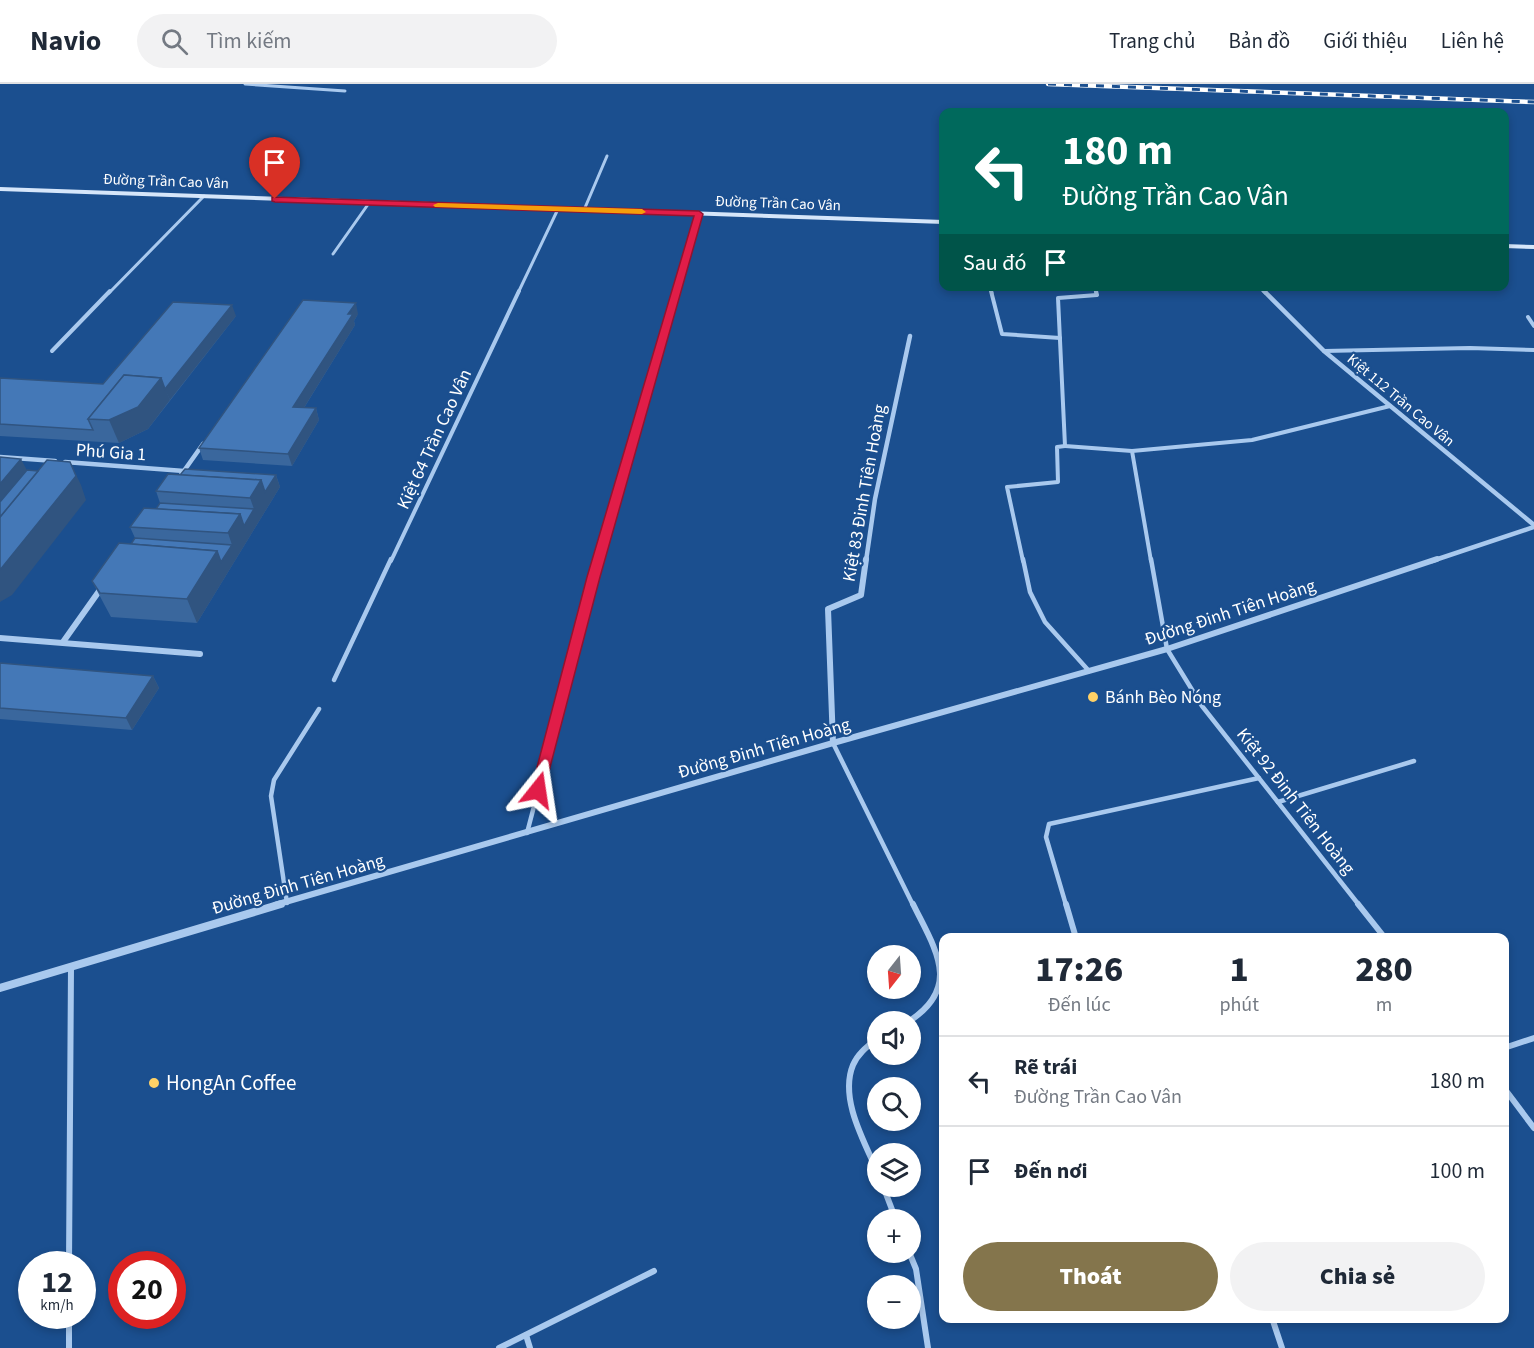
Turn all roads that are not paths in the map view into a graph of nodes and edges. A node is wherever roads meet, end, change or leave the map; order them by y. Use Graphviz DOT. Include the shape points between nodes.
graph roads {
  1 [pos="245,84"];
  2 [pos="345,91"];
  3 [pos="607,156"];
  4 [pos="0,189"];
  5 [pos="204,196"];
  6 [pos="369,203"];
  7 [pos="558,209"];
  8 [pos="584,210"];
  9 [pos="699,214"];
  10 [pos="939,222"];
  11 [pos="1509,246"];
  12 [pos="1534,247"];
  13 [pos="333,254"];
  14 [pos="991,291"];
  15 [pos="1096,291"];
  16 [pos="1264,291"];
  17 [pos="1528,318"];
  18 [pos="1534,326"];
  19 [pos="910,336"];
  20 [pos="1060,338"];
  21 [pos="1534,350"];
  22 [pos="52,351"];
  23 [pos="1324,351"];
  24 [pos="1390,406"];
  25 [pos="210,433"];
  26 [pos="1065,446"];
  27 [pos="1132,451"];
  28 [pos="0,457"];
  29 [pos="184,471"];
  30 [pos="177,480"];
  31 [pos="1534,526"];
  32 [pos="103,585"];
  33 [pos="0,638"];
  34 [pos="63,642"];
  35 [pos="1167,649"];
  36 [pos="200,654"];
  37 [pos="1089,671"];
  38 [pos="334,680"];
  39 [pos="319,709"];
  40 [pos="833,743"];
  41 [pos="1414,761"];
  42 [pos="1259,778"];
  43 [pos="1278,802"];
  44 [pos="527,833"];
  45 [pos="286,903"];
  46 [pos="1075,933"];
  47 [pos="1381,933"];
  48 [pos="939,957"];
  49 [pos="71,965"];
  50 [pos="939,984"];
  51 [pos="0,988"];
  52 [pos="921,1014"];
  53 [pos="1534,1038"];
  54 [pos="867,1044"];
  55 [pos="1509,1046"];
  56 [pos="1509,1095"];
  57 [pos="1534,1128"];
  58 [pos="867,1145"];
  59 [pos="69,1251"];
  60 [pos="914,1263"];
  61 [pos="654,1271"];
  62 [pos="1274,1323"];
  63 [pos="69,1329"];
  64 [pos="526,1335"];
  65 [pos="69,1348"];
  66 [pos="499,1348"];
  67 [pos="530,1348"];
  68 [pos="928,1348"];
  69 [pos="1282,1348"];
  1 -- 2 [label="lane"];
  3 -- 8 [label="lane"];
  4 -- 5 [label="main road, Đường Trần Cao Vân"];
  5 -- 6 [label="main road, Đường Trần Cao Vân"];
  5 -- 22 [label="lane"];
  6 -- 7 [label="main road, Đường Trần Cao Vân"];
  6 -- 13 [label="lane"];
  7 -- 8 [label="main road, Đường Trần Cao Vân"];
  7 -- 38 [label="lane, Kiệt 64 Trần Cao Vân"];
  8 -- 9 [label="main road, Đường Trần Cao Vân"];
  9 -- 10 [label="main road, Đường Trần Cao Vân"];
  9 -- 44 [label="lane" via="594,577"];
  11 -- 12 [label="main road"];
  14 -- 20 [label="lane" via="1002,334"];
  15 -- 20 [label="lane" via="1097,295 1058,298"];
  16 -- 23 [label="street, Kiệt 112 Trần Cao Vân"];
  17 -- 18 [label="lane"];
  19 -- 40 [label="street, Kiệt 83 Đinh Tiên Hoàng" via="875,499 861,595 828,609"];
  20 -- 26 [label="lane"];
  21 -- 23 [label="lane"];
  23 -- 24 [label="street, Kiệt 112 Trần Cao Vân"];
  24 -- 27 [label="lane" via="1252,440"];
  24 -- 31 [label="street, Kiệt 112 Trần Cao Vân"];
  25 -- 29 [label="street"];
  26 -- 27 [label="lane"];
  26 -- 37 [label="lane" via="1057,447 1058,482 1007,487 1034,601 1045,622"];
  27 -- 35 [label="lane"];
  28 -- 29 [label="street, Phú Gia 1"];
  29 -- 30 [label="street"];
  31 -- 35 [label="street, Đường Đinh Tiên Hoàng"];
  32 -- 34 [label="street"];
  33 -- 34 [label="street"];
  34 -- 36 [label="street"];
  35 -- 37 [label="street, Đường Đinh Tiên Hoàng"];
  35 -- 42 [label="lane, Kiệt 92 Đinh Tiên Hoàng" via="1202,706"];
  37 -- 40 [label="street, Đường Đinh Tiên Hoàng"];
  39 -- 45 [label="lane" via="274,780 271,796"];
  40 -- 44 [label="street, Đường Đinh Tiên Hoàng"];
  40 -- 48 [label="lane"];
  41 -- 43 [label="lane"];
  42 -- 43 [label="lane, Kiệt 92 Đinh Tiên Hoàng"];
  42 -- 46 [label="lane" via="1049,824 1046,837"];
  43 -- 47 [label="lane, Kiệt 92 Đinh Tiên Hoàng"];
  44 -- 45 [label="street, Đường Đinh Tiên Hoàng"];
  45 -- 49 [label="street, Đường Đinh Tiên Hoàng"];
  49 -- 51 [label="street, Đường Đinh Tiên Hoàng"];
  49 -- 59 [label="lane"];
  50 -- 52 [label="lane" via="936,998"];
  53 -- 55 [label="lane"];
  54 -- 58 [label="lane" via="854,1059 849,1079 850,1101"];
  56 -- 57 [label="lane"];
  60 -- 68 [label="lane"];
  61 -- 64 [label="lane"];
  62 -- 69 [label="lane"];
  63 -- 65 [label="lane"];
  64 -- 66 [label="lane"];
  64 -- 67 [label="lane"];
}
